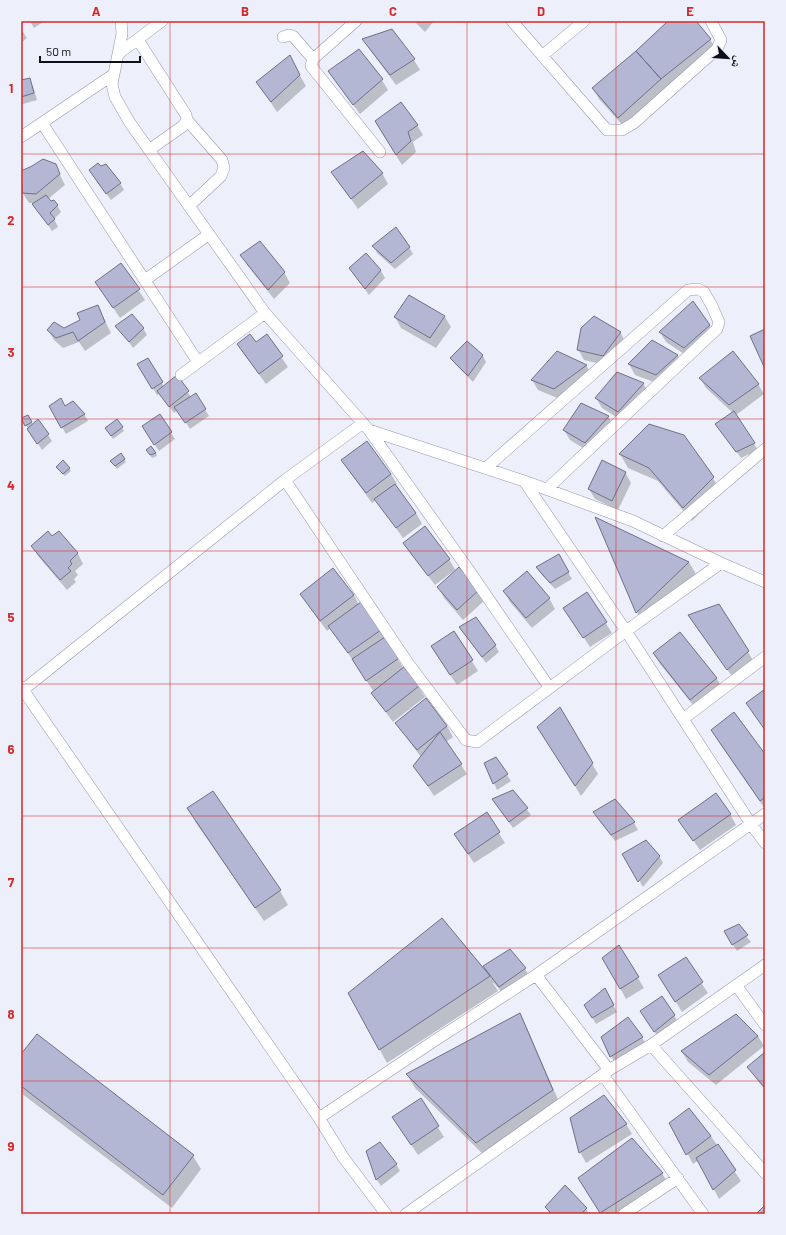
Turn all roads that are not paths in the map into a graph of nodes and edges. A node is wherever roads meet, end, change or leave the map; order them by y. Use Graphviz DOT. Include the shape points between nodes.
graph roads {
  1 [pos="121,21"];
  2 [pos="162,21"];
  3 [pos="356,21"];
  4 [pos="512,21"];
  5 [pos="584,21"];
  6 [pos="711,21"];
  7 [pos="283,37"];
  8 [pos="138,40"];
  9 [pos="118,54"];
  10 [pos="542,56"];
  11 [pos="313,58"];
  12 [pos="114,74"];
  13 [pos="187,120"];
  14 [pos="42,122"];
  15 [pos="21,137"];
  16 [pos="149,150"];
  17 [pos="380,152"];
  18 [pos="189,206"];
  19 [pos="208,235"];
  20 [pos="144,280"];
  21 [pos="265,313"];
  22 [pos="198,362"];
  23 [pos="181,375"];
  24 [pos="366,426"];
  25 [pos="765,450"];
  26 [pos="486,468"];
  27 [pos="285,480"];
  28 [pos="524,481"];
  29 [pos="547,489"];
  30 [pos="662,536"];
  31 [pos="721,563"];
  32 [pos="765,582"];
  33 [pos="626,631"];
  34 [pos="765,657"];
  35 [pos="549,687"];
  36 [pos="22,689"];
  37 [pos="683,719"];
  38 [pos="765,814"];
  39 [pos="751,824"];
  40 [pos="765,843"];
  41 [pos="765,965"];
  42 [pos="536,975"];
  43 [pos="736,985"];
  44 [pos="765,1025"];
  45 [pos="651,1044"];
  46 [pos="606,1072"];
  47 [pos="319,1118"];
  48 [pos="765,1173"];
  49 [pos="678,1178"];
  50 [pos="386,1214"];
  51 [pos="406,1214"];
  52 [pos="624,1214"];
  53 [pos="703,1214"];
  1 -- 9 [label="street" via="122,34"];
  2 -- 8 [label="street"];
  3 -- 11 [label="street"];
  4 -- 10 [label="street"];
  5 -- 10 [label="street"];
  6 -- 10 [label="street" via="721,40 717,49 634,124 622,130 607,130"];
  7 -- 11 [label="street" via="293,36"];
  8 -- 9 [label="street"];
  8 -- 13 [label="street"];
  9 -- 12 [label="street"];
  11 -- 17 [label="street" via="311,66"];
  12 -- 14 [label="street"];
  12 -- 16 [label="street" via="112,84 115,97"];
  13 -- 16 [label="street" via="183,126"];
  13 -- 18 [label="street" via="222,160 224,168 221,176"];
  14 -- 15 [label="street"];
  14 -- 20 [label="street"];
  16 -- 18 [label="street"];
  18 -- 19 [label="street"];
  19 -- 20 [label="street"];
  19 -- 21 [label="street"];
  20 -- 22 [label="street"];
  21 -- 22 [label="street"];
  21 -- 24 [label="street"];
  22 -- 23 [label="street"];
  24 -- 26 [label="street"];
  24 -- 27 [label="street"];
  24 -- 35 [label="street"];
  25 -- 30 [label="street"];
  26 -- 28 [label="street"];
  26 -- 29 [label="street" via="688,290 698,289 704,292 719,322 717,328"];
  27 -- 35 [label="street" via="400,651 466,740 477,742"];
  27 -- 36 [label="street"];
  28 -- 29 [label="street"];
  28 -- 33 [label="street"];
  29 -- 30 [label="street" via="633,521"];
  30 -- 31 [label="street"];
  31 -- 32 [label="street"];
  31 -- 33 [label="street"];
  33 -- 35 [label="street"];
  33 -- 37 [label="street"];
  34 -- 37 [label="street"];
  36 -- 47 [label="street"];
  37 -- 39 [label="street"];
  38 -- 39 [label="street"];
  39 -- 40 [label="street"];
  39 -- 42 [label="street"];
  41 -- 43 [label="street"];
  42 -- 46 [label="street"];
  42 -- 47 [label="street"];
  43 -- 44 [label="street"];
  43 -- 45 [label="street"];
  45 -- 46 [label="street"];
  45 -- 48 [label="street"];
  46 -- 49 [label="street"];
  46 -- 51 [label="street"];
  47 -- 50 [label="street" via="343,1157"];
  49 -- 52 [label="street"];
  49 -- 53 [label="street"];
}
